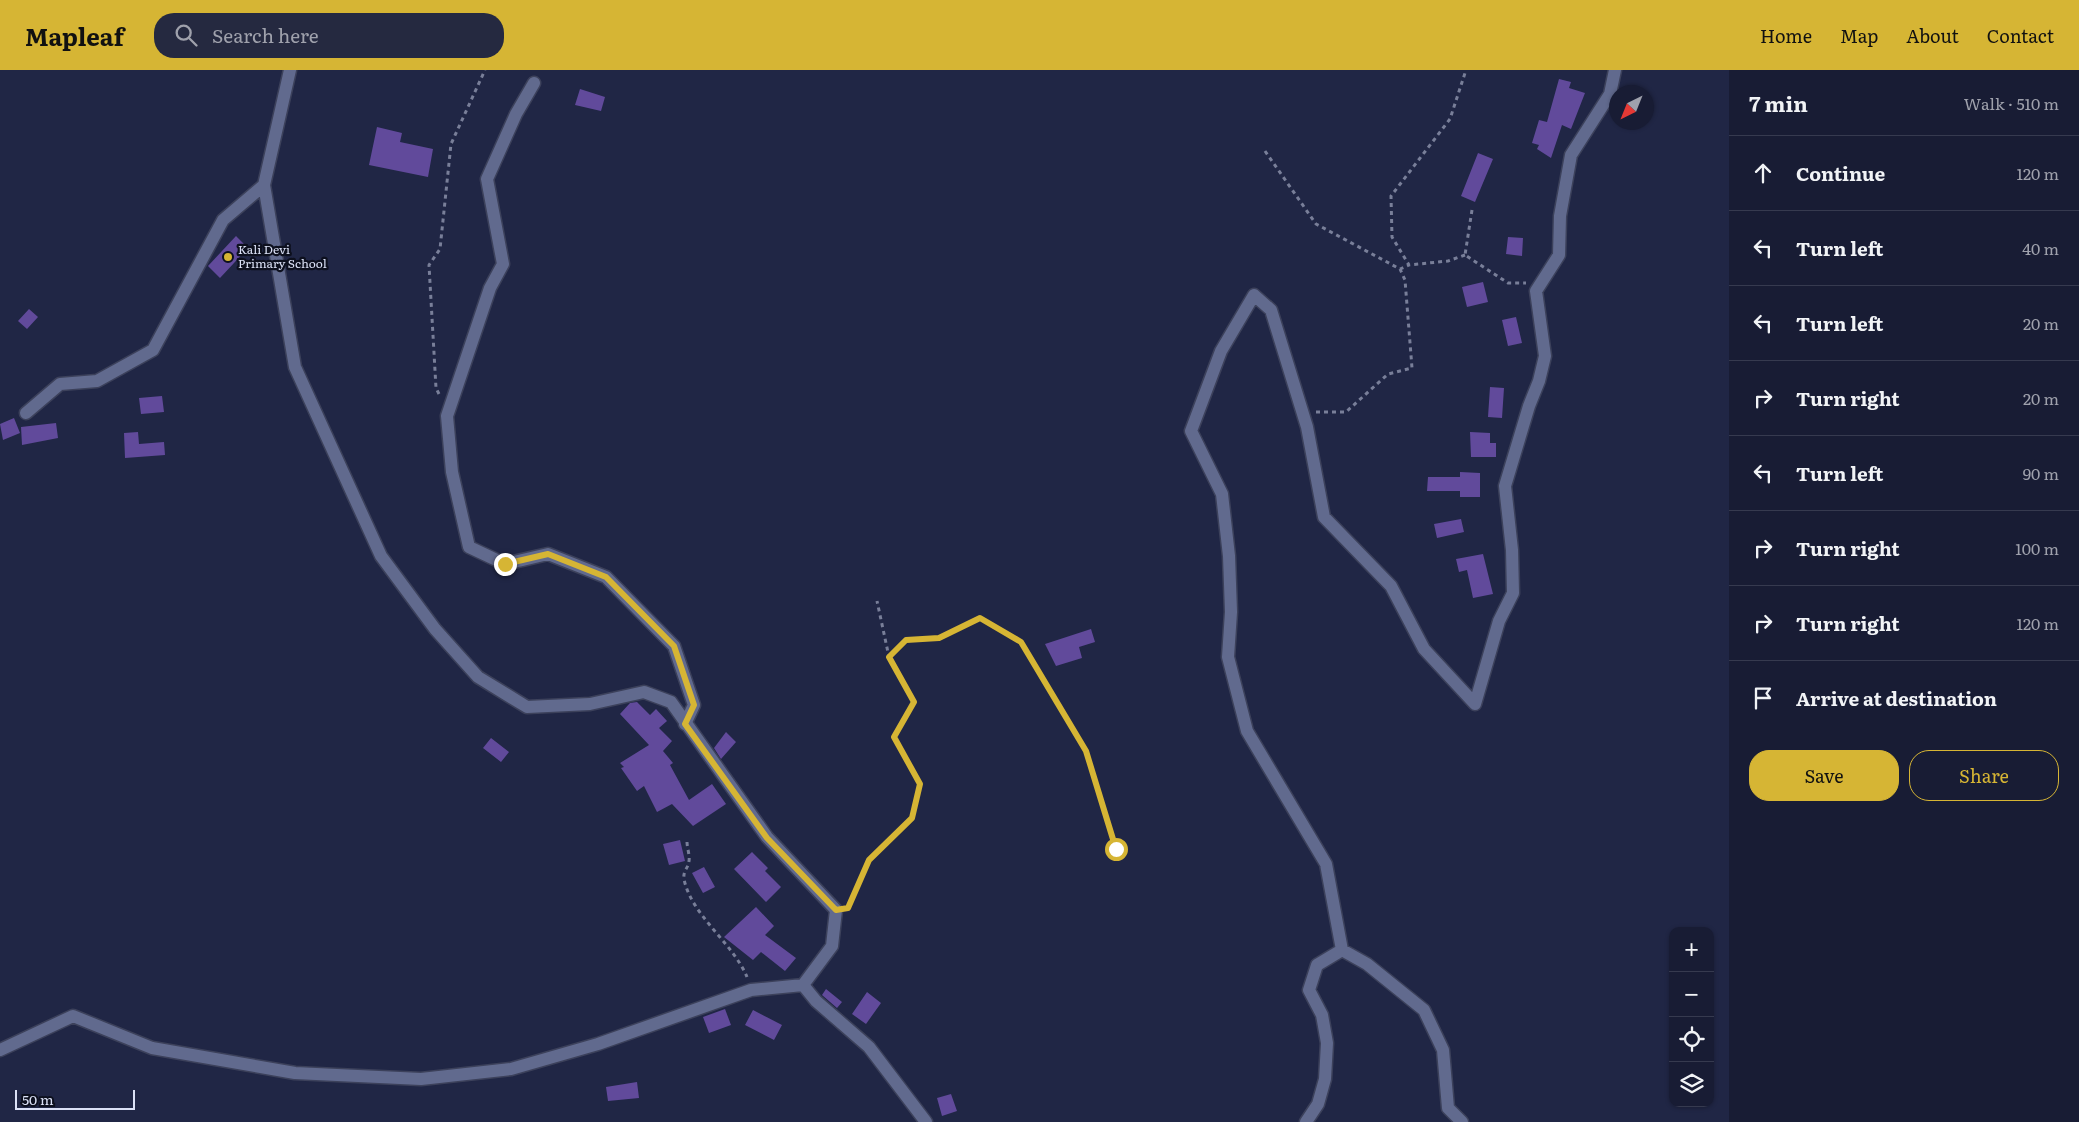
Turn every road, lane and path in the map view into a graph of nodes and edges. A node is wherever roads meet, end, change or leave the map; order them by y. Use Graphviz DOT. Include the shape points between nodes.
graph roads {
  1 [pos="290,70"];
  2 [pos="485,70"];
  3 [pos="1466,70"];
  4 [pos="1615,70"];
  5 [pos="534,83"];
  6 [pos="1265,151"];
  7 [pos="264,185"];
  8 [pos="1472,210"];
  9 [pos="1466,255"];
  10 [pos="1409,265"];
  11 [pos="1400,269"];
  12 [pos="1541,283"];
  13 [pos="449,409"];
  14 [pos="1303,412"];
  15 [pos="26,414"];
  16 [pos="877,601"];
  17 [pos="889,657"];
  18 [pos="685,724"];
  19 [pos="687,842"];
  20 [pos="1116,849"];
  21 [pos="836,910"];
  22 [pos="1342,950"];
  23 [pos="803,985"];
  24 [pos="751,990"];
  25 [pos="0,1050"];
  26 [pos="926,1122"];
  27 [pos="1306,1122"];
  28 [pos="1462,1122"];
  1 -- 7 [label="street"];
  2 -- 13 [label="path" via="451,144 440,249 429,264 436,388"];
  3 -- 10 [label="path" via="1450,119 1392,196 1392,237"];
  4 -- 12 [label="street" via="1610,94 1571,155 1560,216 1559,255"];
  5 -- 13 [label="street" via="516,114 487,179 503,264 490,288"];
  6 -- 11 [label="path" via="1316,224"];
  7 -- 15 [label="street" via="223,220 153,350 97,381 60,384"];
  7 -- 18 [label="street" via="295,367 381,556 435,629 478,677 528,707 590,704 644,692 671,702"];
  8 -- 9 [label="path"];
  9 -- 10 [label="path" via="1448,262"];
  9 -- 12 [label="path" via="1508,283"];
  10 -- 11 [label="path"];
  11 -- 14 [label="path" via="1405,280 1412,368 1388,374 1346,412"];
  12 -- 14 [label="street" via="1536,291 1545,356 1506,486 1513,593 1499,621 1475,704 1424,650 1392,586 1324,517"];
  13 -- 18 [label="street" via="452,472 469,546 505,564 548,554 606,577 674,646 694,705"];
  14 -- 22 [label="street" via="1272,310 1254,295 1221,351 1191,431 1222,494 1229,556 1231,612 1228,657 1247,731 1326,864"];
  16 -- 17 [label="path"];
  17 -- 20 [label="path" via="906,640 939,638 980,618 1021,642 1086,751"];
  17 -- 21 [label="path" via="914,702 894,737 920,784 912,818 869,860 848,908"];
  18 -- 21 [label="street" via="767,838"];
  19 -- 24 [label="path" via="689,861 684,871 685,881 693,900 739,962"];
  21 -- 23 [label="street" via="832,946"];
  22 -- 27 [label="street" via="1317,965 1309,990 1322,1015 1326,1043 1325,1078 1318,1104"];
  22 -- 28 [label="street" via="1366,964 1424,1010 1443,1050 1448,1108"];
  23 -- 24 [label="street"];
  23 -- 26 [label="street" via="816,1002 869,1047"];
  24 -- 25 [label="street" via="598,1044 512,1069 421,1079 295,1073 152,1048 73,1016"];
}
